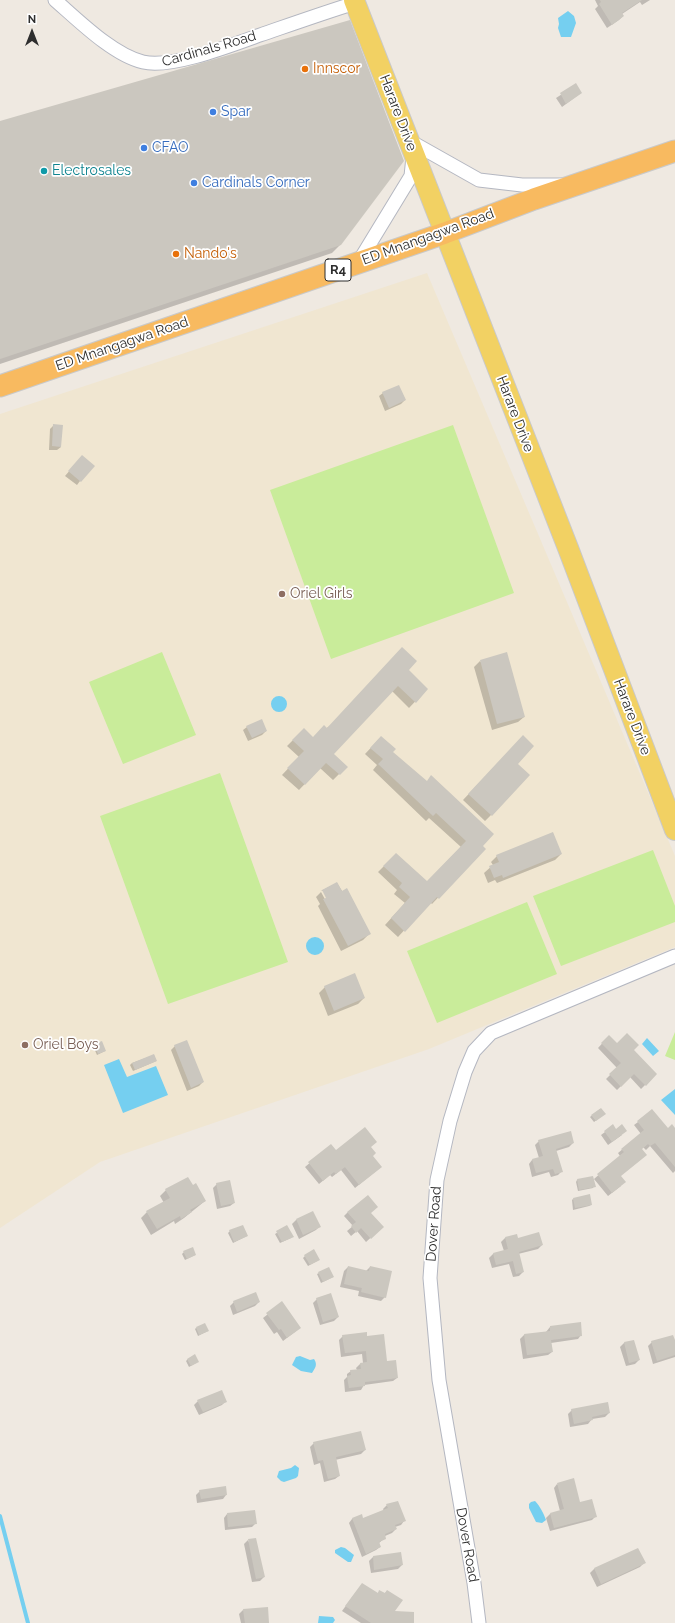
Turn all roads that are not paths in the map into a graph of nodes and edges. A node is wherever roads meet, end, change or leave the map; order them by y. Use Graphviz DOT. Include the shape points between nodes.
graph roads {
  1 [pos="55,0"];
  2 [pos="354,1"];
  3 [pos="411,146"];
  4 [pos="675,151"];
  5 [pos="575,185"];
  6 [pos="445,233"];
  7 [pos="358,263"];
  8 [pos="0,386"];
  9 [pos="675,830"];
  10 [pos="675,956"];
  11 [pos="479,1623"];
  1 -- 2 [label="street, Cardinals Road" via="118,51 134,59 156,64 217,50"];
  2 -- 3 [label="main road, Harare Drive"];
  3 -- 5 [label="street" via="479,180 522,185"];
  3 -- 6 [label="main road, Harare Drive"];
  3 -- 7 [label="street" via="411,176"];
  4 -- 5 [label="highway, ED Mnangagwa Road / R4"];
  5 -- 6 [label="highway, ED Mnangagwa Road / R4"];
  6 -- 7 [label="highway, ED Mnangagwa Road / R4"];
  6 -- 9 [label="main road, Harare Drive"];
  7 -- 8 [label="highway, ED Mnangagwa Road / R4"];
  10 -- 11 [label="street, Dover Road" via="491,1033 474,1051 450,1121 437,1180 430,1278 438,1380"];
}
